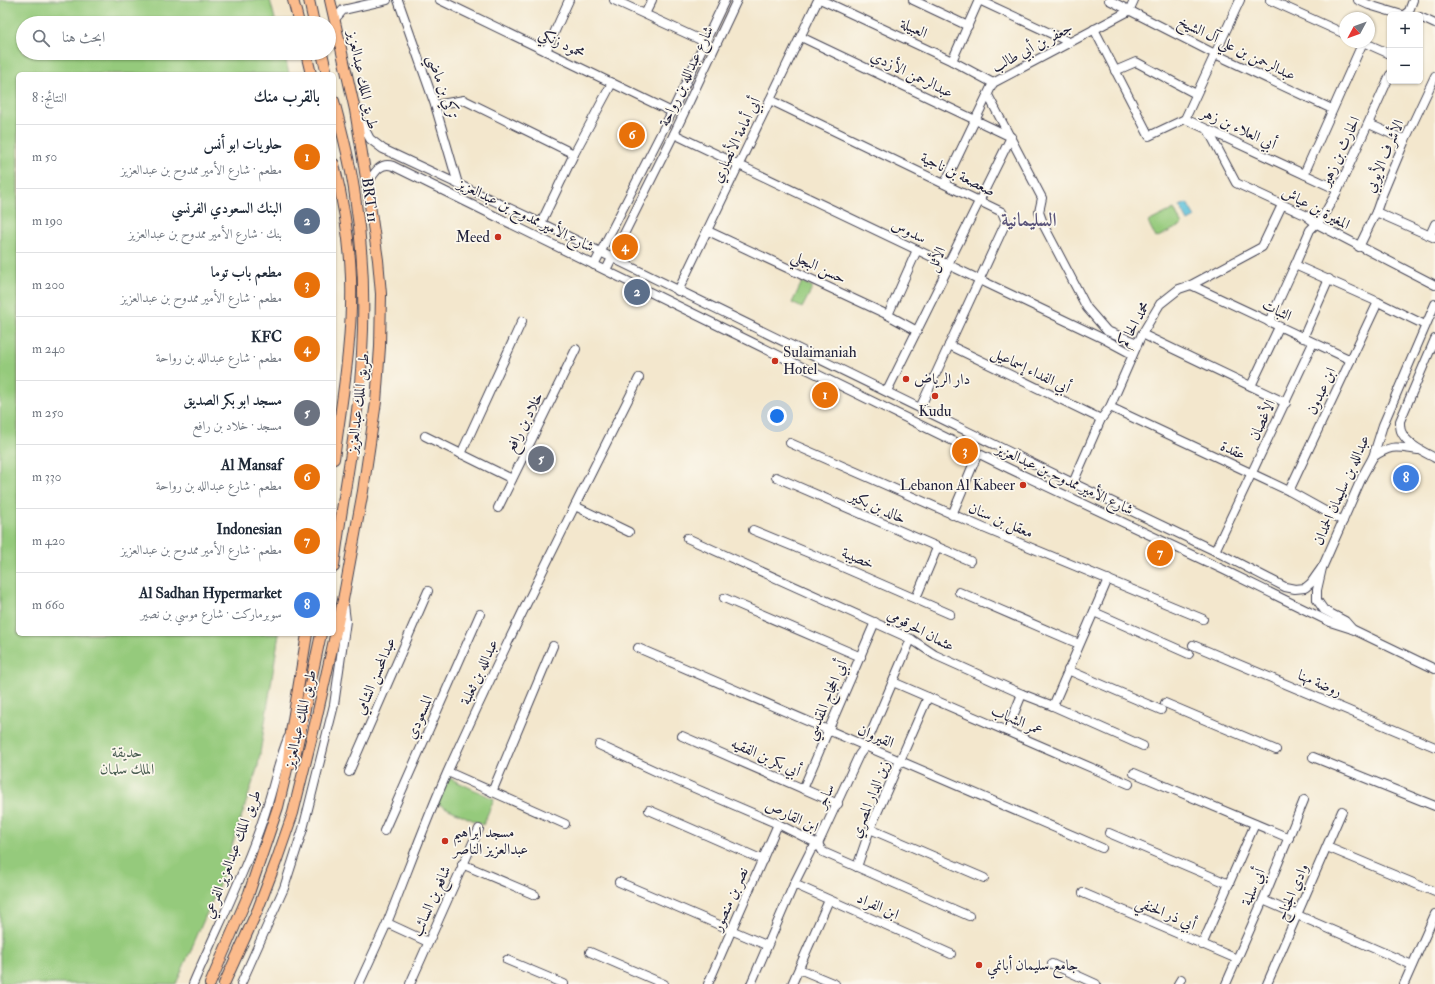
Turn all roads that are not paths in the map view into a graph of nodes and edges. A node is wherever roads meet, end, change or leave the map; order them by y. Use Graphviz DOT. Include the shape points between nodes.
graph roads {
  1 [pos="293,0"];
  2 [pos="309,0"];
  3 [pos="330,0"];
  4 [pos="387,0"];
  5 [pos="398,0"];
  6 [pos="440,0"];
  7 [pos="570,0"];
  8 [pos="614,0"];
  9 [pos="652,0"];
  10 [pos="725,0"];
  11 [pos="738,0"];
  12 [pos="818,0"];
  13 [pos="822,0"];
  14 [pos="913,0"];
  15 [pos="979,0"];
  16 [pos="1110,0"];
  17 [pos="1134,0"];
  18 [pos="1240,0"];
  19 [pos="1270,0"];
  20 [pos="1358,0"];
  21 [pos="1413,0"];
  22 [pos="456,3"];
  23 [pos="1370,3"];
  24 [pos="1129,11"];
  25 [pos="1403,12"];
  26 [pos="1410,12"];
  27 [pos="645,14"];
  28 [pos="297,16"];
  29 [pos="312,16"];
  30 [pos="334,16"];
  31 [pos="336,17"];
  32 [pos="1423,18"];
  33 [pos="336,23"];
  34 [pos="1435,24"];
  35 [pos="968,26"];
  36 [pos="1094,29"];
  37 [pos="1339,31"];
  38 [pos="801,37"];
  39 [pos="705,42"];
  40 [pos="1069,42"];
  41 [pos="1375,47"];
  42 [pos="1360,48"];
  43 [pos="546,51"];
  44 [pos="1387,53"];
  45 [pos="1215,54"];
  46 [pos="308,60"];
  47 [pos="324,60"];
  48 [pos="952,62"];
  49 [pos="1115,71"];
  50 [pos="311,72"];
  51 [pos="327,72"];
  52 [pos="1435,76"];
  53 [pos="1387,82"];
  54 [pos="612,83"];
  55 [pos="993,83"];
  56 [pos="1196,94"];
  57 [pos="988,95"];
  58 [pos="770,100"];
  59 [pos="435,105"];
  60 [pos="336,109"];
  61 [pos="1332,109"];
  62 [pos="355,110"];
  63 [pos="672,112"];
  64 [pos="1185,119"];
  65 [pos="976,120"];
  66 [pos="1369,124"];
  67 [pos="1208,130"];
  68 [pos="674,134"];
  69 [pos="1011,138"];
  70 [pos="1405,140"];
  71 [pos="574,154"];
  72 [pos="739,165"];
  73 [pos="336,172"];
  74 [pos="1304,174"];
  75 [pos="367,184"];
  76 [pos="458,184"];
  77 [pos="946,184"];
  78 [pos="1338,190"];
  79 [pos="979,200"];
  80 [pos="1282,205"];
  81 [pos="1376,212"];
  82 [pos="541,224"];
  83 [pos="1317,224"];
  84 [pos="1435,224"];
  85 [pos="708,231"];
  86 [pos="1433,236"];
  87 [pos="1359,247"];
  88 [pos="917,250"];
  89 [pos="600,252"];
  90 [pos="612,258"];
  91 [pos="594,264"];
  92 [pos="1295,265"];
  93 [pos="949,266"];
  94 [pos="606,270"];
  95 [pos="1329,279"];
  96 [pos="979,280"];
  97 [pos="1191,285"];
  98 [pos="1435,285"];
  99 [pos="678,291"];
  100 [pos="1378,302"];
  101 [pos="1435,304"];
  102 [pos="888,315"];
  103 [pos="522,322"];
  104 [pos="1269,322"];
  105 [pos="1425,324"];
  106 [pos="1279,327"];
  107 [pos="917,331"];
  108 [pos="1142,334"];
  109 [pos="1303,338"];
  110 [pos="1435,339"];
  111 [pos="1314,343"];
  112 [pos="1137,344"];
  113 [pos="949,345"];
  114 [pos="576,349"];
  115 [pos="1132,354"];
  116 [pos="1351,360"];
  117 [pos="639,378"];
  118 [pos="1251,386"];
  119 [pos="887,392"];
  120 [pos="1286,403"];
  121 [pos="1110,407"];
  122 [pos="920,408"];
  123 [pos="1101,419"];
  124 [pos="425,436"];
  125 [pos="336,443"];
  126 [pos="790,443"];
  127 [pos="1419,450"];
  128 [pos="978,453"];
  129 [pos="461,454"];
  130 [pos="1373,457"];
  131 [pos="1435,458"];
  132 [pos="1252,474"];
  133 [pos="776,477"];
  134 [pos="512,479"];
  135 [pos="1073,484"];
  136 [pos="1289,491"];
  137 [pos="575,506"];
  138 [pos="498,508"];
  139 [pos="952,515"];
  140 [pos="1343,521"];
  141 [pos="753,530"];
  142 [pos="629,532"];
  143 [pos="686,538"];
  144 [pos="336,547"];
  145 [pos="937,548"];
  146 [pos="1215,551"];
  147 [pos="970,561"];
  148 [pos="1323,566"];
  149 [pos="1108,580"];
  150 [pos="428,591"];
  151 [pos="959,592"];
  152 [pos="724,598"];
  153 [pos="916,598"];
  154 [pos="343,600"];
  155 [pos="1094,612"];
  156 [pos="480,614"];
  157 [pos="950,614"];
  158 [pos="1203,619"];
  159 [pos="875,622"];
  160 [pos="1352,629"];
  161 [pos="336,631"];
  162 [pos="307,636"];
  163 [pos="321,636"];
  164 [pos="335,636"];
  165 [pos="911,639"];
  166 [pos="1079,644"];
  167 [pos="1193,645"];
  168 [pos="553,646"];
  169 [pos="319,647"];
  170 [pos="638,648"];
  171 [pos="1188,654"];
  172 [pos="860,657"];
  173 [pos="1435,669"];
  174 [pos="1068,670"];
  175 [pos="893,682"];
  176 [pos="1022,694"];
  177 [pos="928,697"];
  178 [pos="1165,702"];
  179 [pos="1052,706"];
  180 [pos="1161,710"];
  181 [pos="316,720"];
  182 [pos="828,731"];
  183 [pos="1007,731"];
  184 [pos="291,732"];
  185 [pos="682,736"];
  186 [pos="599,745"];
  187 [pos="1143,746"];
  188 [pos="865,747"];
  189 [pos="1435,747"];
  190 [pos="1276,750"];
  191 [pos="1313,756"];
  192 [pos="900,762"];
  193 [pos="287,769"];
  194 [pos="349,772"];
  195 [pos="448,772"];
  196 [pos="1134,773"];
  197 [pos="1129,784"];
  198 [pos="803,789"];
  199 [pos="492,792"];
  200 [pos="1304,800"];
  201 [pos="838,804"];
  202 [pos="1435,806"];
  203 [pos="649,810"];
  204 [pos="1342,810"];
  205 [pos="565,824"];
  206 [pos="778,824"];
  207 [pos="1255,824"];
  208 [pos="479,829"];
  209 [pos="870,829"];
  210 [pos="384,831"];
  211 [pos="1110,833"];
  212 [pos="1289,838"];
  213 [pos="818,844"];
  214 [pos="1327,847"];
  215 [pos="1102,848"];
  216 [pos="763,860"];
  217 [pos="462,864"];
  218 [pos="857,868"];
  219 [pos="984,878"];
  220 [pos="619,882"];
  221 [pos="794,884"];
  222 [pos="1229,884"];
  223 [pos="1435,892"];
  224 [pos="1083,893"];
  225 [pos="535,896"];
  226 [pos="829,900"];
  227 [pos="1263,900"];
  228 [pos="1435,914"];
  229 [pos="1297,915"];
  230 [pos="969,916"];
  231 [pos="386,923"];
  232 [pos="732,931"];
  233 [pos="428,942"];
  234 [pos="766,945"];
  235 [pos="1202,945"];
  236 [pos="590,952"];
  237 [pos="951,954"];
  238 [pos="1237,959"];
  239 [pos="507,960"];
  240 [pos="1052,964"];
  241 [pos="1412,965"];
  242 [pos="799,969"];
  243 [pos="192,984"];
  244 [pos="210,984"];
  245 [pos="224,984"];
  246 [pos="241,984"];
  247 [pos="359,984"];
  248 [pos="410,984"];
  249 [pos="564,984"];
  250 [pos="664,984"];
  251 [pos="708,984"];
  252 [pos="750,984"];
  253 [pos="792,984"];
  254 [pos="835,984"];
  255 [pos="1096,984"];
  256 [pos="1226,984"];
  257 [pos="1268,984"];
  258 [pos="1404,984"];
  1 -- 28 [label="main road"];
  2 -- 29 [label="main road"];
  3 -- 30 [label="main road, طريق الملك عبدالعزيز"];
  4 -- 31 [label="street" via="343,10"];
  5 -- 59 [label="street, تركي بن ماضي"];
  6 -- 22 [label="street, محمود زنكي"];
  7 -- 43 [label="street"];
  8 -- 27 [label="street"];
  9 -- 27 [label="street"];
  10 -- 39 [label="street, شارع عبدالله بن رواحة"];
  11 -- 68 [label="street, شارع عبدالله بن رواحة"];
  12 -- 38 [label="street, أبي أمامة الأنصاري"];
  13 -- 48 [label="street, العبيلة"];
  14 -- 35 [label="street"];
  15 -- 35 [label="street"];
  15 -- 40 [label="street"];
  16 -- 24 [label="street, عبدالرحمن بن علي آل الشيخ"];
  17 -- 24 [label="street"];
  18 -- 45 [label="street"];
  19 -- 37 [label="street"];
  20 -- 23 [label="street"];
  21 -- 26 [label="street"];
  22 -- 43 [label="street, محمود زنكي"];
  23 -- 25 [label="street"];
  24 -- 36 [label="street, جعفر بن أبي طالب"];
  24 -- 45 [label="street, عبدالرحمن بن علي آل الشيخ"];
  27 -- 39 [label="street"];
  32 -- 34 [label="street"];
  33 -- 62 [label="main road, طريق الملك عبدالعزيز"];
  35 -- 48 [label="street"];
  36 -- 40 [label="street, جعفر بن أبي طالب"];
  36 -- 49 [label="street, أبي العلاء بن زهر"];
  38 -- 58 [label="street, أبي أمامة الأنصاري"];
  38 -- 65 [label="street, عبدالرحمن الأزدي"];
  39 -- 63 [label="street, شارع عبدالله بن رواحة"];
  40 -- 55 [label="street, جعفر بن أبي طالب"];
  41 -- 44 [label="street"];
  42 -- 61 [label="street"];
  43 -- 54 [label="street, محمود زنكي"];
  45 -- 56 [label="street"];
  45 -- 61 [label="street, عبدالرحمن بن علي آل الشيخ"];
  46 -- 50 [label="main road"];
  47 -- 51 [label="main road"];
  48 -- 55 [label="street, العبيلة"];
  49 -- 56 [label="street" via="1136,62"];
  49 -- 64 [label="street, أبي العلاء بن زهر" via="1149,136"];
  52 -- 70 [label="street, الأشرف الأيوبي"];
  53 -- 66 [label="street, الحارث بن زهير"];
  54 -- 63 [label="street, محمود زنكي"];
  54 -- 71 [label="street"];
  55 -- 57 [label="street, جعفر بن أبي طالب"];
  56 -- 64 [label="street"];
  57 -- 65 [label="street, جعفر بن أبي طالب"];
  57 -- 69 [label="street"];
  58 -- 72 [label="street, أبي أمامة الأنصاري"];
  58 -- 77 [label="street, صعصعة بن ناجية"];
  59 -- 71 [label="street" via="464,100"];
  59 -- 76 [label="street, تركي بن ماضي"];
  60 -- 144 [label="main road, BRT 11" via="355,196 362,256 363,304 358,404"];
  61 -- 74 [label="street"];
  62 -- 75 [label="main road, طريق الملك عبدالعزيز"];
  62 -- 76 [label="street, شارع الأمير ممدوح بن عبدالعزيز" via="370,139 383,148"];
  63 -- 89 [label="street, شارع عبدالله بن رواحة"];
  64 -- 67 [label="street, أبي العلاء بن زهر"];
  65 -- 69 [label="street, عبدالرحمن الأزدي"];
  65 -- 77 [label="street, جعفر بن أبي طالب"];
  66 -- 70 [label="street"];
  66 -- 78 [label="street, الحارث بن زهير"];
  67 -- 74 [label="street, أبي العلاء بن زهر"];
  67 -- 80 [label="street, المغيرة بن عياش" via="1236,183"];
  68 -- 72 [label="street, سدوس"];
  68 -- 90 [label="street, شارع عبدالله بن رواحة"];
  69 -- 79 [label="street, الأثل"];
  69 -- 112 [label="street" via="1042,198 1039,212 1044,226 1088,308 1107,331"];
  70 -- 81 [label="street, الأشرف الأيوبي"];
  71 -- 82 [label="street"];
  72 -- 85 [label="street, أبي أمامة الأنصاري"];
  72 -- 88 [label="street, سدوس"];
  73 -- 125 [label="main road, طريق الملك عبدالعزيز" via="347,233 351,278 350,328"];
  74 -- 78 [label="street, أبي العلاء بن زهر"];
  75 -- 91 [label="street, شارع الأمير ممدوح بن عبدالعزيز" via="381,166 389,164"];
  75 -- 154 [label="main road, طريق الملك عبدالعزيز" via="381,294 380,347 376,402 363,491"];
  76 -- 82 [label="street, شارع الأمير ممدوح بن عبدالعزيز"];
  77 -- 79 [label="street, صعصعة بن ناجية"];
  78 -- 83 [label="street, الحارث بن زهير"];
  79 -- 93 [label="street, الأثل"];
  79 -- 96 [label="street, صعصعة بن ناجية" via="1002,212 1006,222"];
  80 -- 83 [label="street, المغيرة بن عياش" via="1305,215"];
  80 -- 97 [label="street, محمد الحاكم" via="1262,247"];
  81 -- 86 [label="street"];
  81 -- 87 [label="street, الأشرف الأيوبي"];
  82 -- 89 [label="street, شارع الأمير ممدوح بن عبدالعزيز"];
  83 -- 87 [label="street, المغيرة بن عياش"];
  83 -- 92 [label="street, الحارث بن زهير" via="1310,230"];
  84 -- 86 [label="street"];
  85 -- 99 [label="street, أبي أمامة الأنصاري"];
  85 -- 102 [label="street, حسن البجلي"];
  87 -- 98 [label="street, المغيرة بن عياش"];
  88 -- 93 [label="street, سدوس"];
  88 -- 102 [label="street"];
  89 -- 90 [label="street, شارع الأمير ممدوح بن عبدالعزيز"];
  89 -- 91 [label="street, شارع عبدالله بن رواحة"];
  90 -- 94 [label="street, شارع عبدالله بن رواحة"];
  90 -- 99 [label="street, شارع الأمير ممدوح بن عبدالعزيز"];
  91 -- 94 [label="street, شارع الأمير ممدوح بن عبدالعزيز"];
  92 -- 95 [label="street"];
  92 -- 104 [label="street, الحارث بن زهير"];
  93 -- 96 [label="street, سدوس"];
  93 -- 107 [label="street, الأثل"];
  94 -- 128 [label="street, شارع الأمير ممدوح بن عبدالعزيز"];
  95 -- 100 [label="street"];
  95 -- 109 [label="street"];
  96 -- 113 [label="street, صعصعة بن ناجية"];
  96 -- 115 [label="street, سدوس"];
  97 -- 104 [label="street, الثبات"];
  97 -- 108 [label="street, محمد الحاكم" via="1179,289 1160,304"];
  99 -- 119 [label="street, شارع الأمير ممدوح بن عبدالعزيز"];
  100 -- 105 [label="street"];
  100 -- 116 [label="street, ابن عبدون"];
  101 -- 105 [label="street, عبدالله بن سليمان الحمدان"];
  102 -- 107 [label="street, حسن البجلي"];
  103 -- 129 [label="street"];
  104 -- 106 [label="street, الثبات"];
  105 -- 130 [label="street, عبدالله بن سليمان الحمدان" via="1383,425"];
  106 -- 109 [label="street, الثبات"];
  106 -- 118 [label="street"];
  107 -- 119 [label="street, الأثل"];
  108 -- 112 [label="street, محمد الحاكم"];
  108 -- 118 [label="street"];
  109 -- 111 [label="street, الثبات"];
  110 -- 127 [label="street" via="1400,421 1401,432"];
  111 -- 116 [label="street, الثبات"];
  111 -- 120 [label="street, الأغصان"];
  112 -- 115 [label="street, محمد الحاكم"];
  113 -- 122 [label="street, صعصعة بن ناجية"];
  113 -- 123 [label="street, أبي الفداء إسماعيل"];
  114 -- 134 [label="street, خلاد بن رافع"];
  115 -- 121 [label="street, محمد الحاكم"];
  116 -- 136 [label="street, ابن عبدون"];
  117 -- 137 [label="street, عبدالله بن ثعلبة"];
  118 -- 120 [label="street"];
  119 -- 122 [label="street, شارع الأمير ممدوح بن عبدالعزيز"];
  120 -- 132 [label="street, الأغصان"];
  121 -- 123 [label="street, محمد الحاكم"];
  121 -- 132 [label="street, عقدة"];
  122 -- 135 [label="street, شارع الأمير ممدوح بن عبدالعزيز"];
  123 -- 135 [label="street, محمد الحاكم"];
  124 -- 129 [label="street"];
  126 -- 139 [label="street, معقل بن سنان"];
  127 -- 130 [label="street" via="1392,446"];
  127 -- 131 [label="street"];
  128 -- 139 [label="street"];
  128 -- 160 [label="street, شارع الأمير ممدوح بن عبدالعزيز" via="1330,622"];
  129 -- 134 [label="street"];
  130 -- 140 [label="street, عبدالله بن سليمان الحمدان"];
  132 -- 136 [label="street, عقدة"];
  132 -- 146 [label="street, الأغصان"];
  133 -- 145 [label="street, خالد بن بكير"];
  134 -- 138 [label="street, خلاد بن رافع"];
  135 -- 146 [label="street, شارع الأمير ممدوح بن عبدالعزيز"];
  136 -- 140 [label="street, عقدة"];
  137 -- 142 [label="street"];
  137 -- 195 [label="street, عبدالله بن ثعلبة" via="514,628"];
  139 -- 149 [label="street, معقل بن سنان"];
  140 -- 148 [label="street, عبدالله بن سليمان الحمدان"];
  141 -- 153 [label="street, خصيبة"];
  143 -- 159 [label="street, عثمان الحرقومي"];
  145 -- 147 [label="street, خالد بن بكير"];
  145 -- 153 [label="street"];
  146 -- 148 [label="street, شارع الأمير ممدوح بن عبدالعزيز" via="1285,587 1295,589 1305,588"];
  148 -- 160 [label="street" via="1317,600 1324,610 1345,621"];
  149 -- 155 [label="street"];
  149 -- 158 [label="street, معقل بن سنان"];
  150 -- 194 [label="street, عبدالمحسن الشامي"];
  151 -- 166 [label="street"];
  152 -- 172 [label="street"];
  153 -- 157 [label="street, خصيبة"];
  154 -- 161 [label="main road, طريق الملك عبدالعزيز"];
  154 -- 246 [label="street" via="346,621 334,705 303,829 284,888"];
  155 -- 166 [label="street"];
  155 -- 171 [label="street"];
  156 -- 210 [label="street, المسعودي"];
  159 -- 165 [label="street, عثمان الحرقومي"];
  159 -- 172 [label="street, أبي الحجاج المقدسي"];
  160 -- 173 [label="street, شارع الأمير ممدوح بن عبدالعزيز"];
  162 -- 184 [label="main road, طريق الملك عبدالعزيز"];
  163 -- 169 [label="main road"];
  164 -- 181 [label="main road, طريق الملك عبدالعزيز"];
  165 -- 175 [label="street, ساجر"];
  165 -- 176 [label="street, عثمان الحرقومي" via="935,655"];
  166 -- 174 [label="street"];
  167 -- 189 [label="street, روضة مهنا"];
  168 -- 199 [label="street"];
  169 -- 181 [label="main road"];
  169 -- 193 [label="main road" via="296,752"];
  170 -- 182 [label="street, القيروان"];
  172 -- 182 [label="street, أبي الحجاج المقدسي"];
  174 -- 179 [label="street"];
  174 -- 180 [label="street"];
  175 -- 177 [label="street, عمر الشهاب"];
  175 -- 188 [label="street, ساجر"];
  176 -- 179 [label="street, عثمان الحرقومي"];
  176 -- 183 [label="street"];
  177 -- 183 [label="street, عمر الشهاب"];
  177 -- 192 [label="street, زين الدار المصري"];
  178 -- 190 [label="street"];
  179 -- 187 [label="street, عثمان الحرقومي"];
  181 -- 245 [label="main road, طريق الملك عبدالعزيز" via="293,813 277,859 258,909"];
  182 -- 188 [label="street, القيروان"];
  182 -- 198 [label="street, أبي الحجاج المقدسي"];
  183 -- 197 [label="street, عمر الشهاب"];
  184 -- 193 [label="main road, طريق الملك عبدالعزيز"];
  184 -- 243 [label="street, طريق الملك عبدالعزيز الفرعي" via="282,751 262,822 234,892"];
  185 -- 198 [label="street, أبي بكر بن الفقيه"];
  186 -- 206 [label="street, ابن القارص"];
  188 -- 192 [label="street, القيروان"];
  188 -- 201 [label="street, ساجر"];
  191 -- 202 [label="street"];
  192 -- 209 [label="street, زين الدار المصري"];
  192 -- 215 [label="street, القيروان"];
  193 -- 244 [label="main road, طريق الملك عبدالعزيز" via="278,807 249,893"];
  195 -- 199 [label="street"];
  195 -- 231 [label="street, عبدالله بن ثعلبة"];
  196 -- 207 [label="street"];
  198 -- 201 [label="street, أبي بكر بن الفقيه"];
  199 -- 205 [label="street"];
  200 -- 212 [label="street, أبي سلمة"];
  201 -- 213 [label="street, ساجر"];
  203 -- 216 [label="street"];
  204 -- 214 [label="street, وادي الجناح"];
  206 -- 213 [label="street, ابن القارص"];
  206 -- 216 [label="street, نصر بن منصور"];
  207 -- 212 [label="street"];
  207 -- 222 [label="street"];
  208 -- 217 [label="street, شافع بن السائب"];
  209 -- 218 [label="street, زين الدار المصري"];
  209 -- 219 [label="street"];
  211 -- 222 [label="street"];
  212 -- 227 [label="street, أبي سلمة"];
  213 -- 218 [label="street, ابن القارص" via="823,852"];
  213 -- 221 [label="street, ساجر" via="811,850"];
  214 -- 223 [label="street"];
  214 -- 229 [label="street, وادي الجناح"];
  216 -- 232 [label="street, نصر بن منصور"];
  217 -- 225 [label="street"];
  217 -- 233 [label="street, شافع بن السائب"];
  218 -- 230 [label="street, ابن القارص"];
  220 -- 232 [label="street"];
  221 -- 226 [label="street, ابن الفراد"];
  221 -- 234 [label="street, ساجر"];
  222 -- 235 [label="street"];
  224 -- 235 [label="street, أبي ذر الحنفي"];
  226 -- 237 [label="street, ابن الفراد"];
  226 -- 242 [label="street"];
  227 -- 229 [label="street"];
  227 -- 238 [label="street, أبي سلمة"];
  228 -- 241 [label="street"];
  229 -- 241 [label="street"];
  229 -- 257 [label="street, وادي الجناح"];
  231 -- 233 [label="street"];
  231 -- 247 [label="street, عبدالله بن ثعلبة"];
  232 -- 234 [label="street"];
  232 -- 251 [label="street, نصر بن منصور"];
  233 -- 248 [label="street, شافع بن السائب"];
  234 -- 252 [label="street, ساجر"];
  235 -- 238 [label="street, أبي ذر الحنفي"];
  236 -- 250 [label="street"];
  238 -- 256 [label="street, أبي سلمة"];
  239 -- 249 [label="street"];
  240 -- 255 [label="street"];
  241 -- 258 [label="street"];
  242 -- 253 [label="street"];
  242 -- 254 [label="street"];
}
